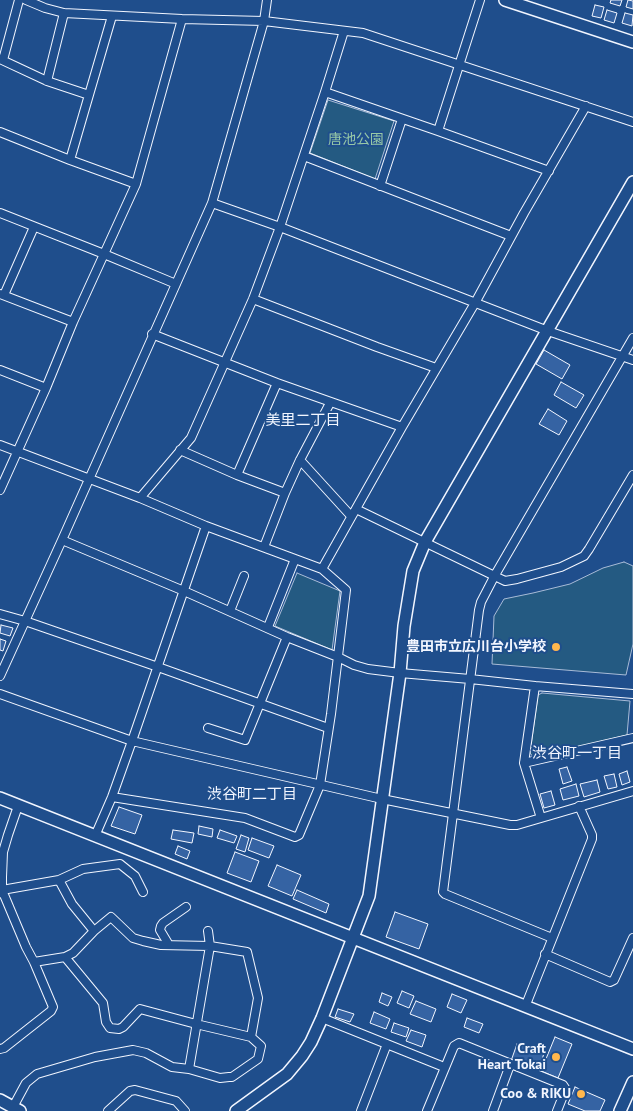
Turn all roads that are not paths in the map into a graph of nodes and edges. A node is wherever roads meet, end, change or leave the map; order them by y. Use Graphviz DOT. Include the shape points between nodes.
graph roads {
  1 [pos="19,0"];
  2 [pos="26,0"];
  3 [pos="54,0"];
  4 [pos="267,0"];
  5 [pos="480,0"];
  6 [pos="506,0"];
  7 [pos="52,10"];
  8 [pos="64,13"];
  9 [pos="112,16"];
  10 [pos="182,19"];
  11 [pos="264,21"];
  12 [pos="344,31"];
  13 [pos="633,42"];
  14 [pos="1,60"];
  15 [pos="460,64"];
  16 [pos="46,81"];
  17 [pos="325,92"];
  18 [pos="89,95"];
  19 [pos="586,106"];
  20 [pos="402,118"];
  21 [pos="633,122"];
  22 [pos="438,131"];
  23 [pos="0,132"];
  24 [pos="304,156"];
  25 [pos="70,160"];
  26 [pos="549,171"];
  27 [pos="633,182"];
  28 [pos="136,184"];
  29 [pos="380,186"];
  30 [pos="212,203"];
  31 [pos="0,213"];
  32 [pos="34,227"];
  33 [pos="280,228"];
  34 [pos="511,236"];
  35 [pos="104,254"];
  36 [pos="176,284"];
  37 [pos="2,295"];
  38 [pos="253,299"];
  39 [pos="475,303"];
  40 [pos="72,322"];
  41 [pos="548,331"];
  42 [pos="152,334"];
  43 [pos="633,338"];
  44 [pos="621,357"];
  45 [pos="633,360"];
  46 [pos="225,362"];
  47 [pos="436,368"];
  48 [pos="0,370"];
  49 [pos="277,383"];
  50 [pos="46,388"];
  51 [pos="330,403"];
  52 [pos="402,428"];
  53 [pos="0,445"];
  54 [pos="180,450"];
  55 [pos="17,452"];
  56 [pos="300,460"];
  57 [pos="237,474"];
  58 [pos="633,475"];
  59 [pos="88,478"];
  60 [pos="0,490"];
  61 [pos="285,493"];
  62 [pos="140,498"];
  63 [pos="354,512"];
  64 [pos="206,526"];
  65 [pos="62,540"];
  66 [pos="425,542"];
  67 [pos="264,547"];
  68 [pos="295,559"];
  69 [pos="322,569"];
  70 [pos="495,575"];
  71 [pos="244,576"];
  72 [pos="184,591"];
  73 [pos="230,611"];
  74 [pos="0,614"];
  75 [pos="25,621"];
  76 [pos="268,627"];
  77 [pos="287,637"];
  78 [pos="338,657"];
  79 [pos="158,668"];
  80 [pos="400,673"];
  81 [pos="0,676"];
  82 [pos="470,678"];
  83 [pos="535,686"];
  84 [pos="0,694"];
  85 [pos="633,694"];
  86 [pos="259,704"];
  87 [pos="208,728"];
  88 [pos="328,728"];
  89 [pos="633,738"];
  90 [pos="132,742"];
  91 [pos="524,763"];
  92 [pos="320,785"];
  93 [pos="633,791"];
  94 [pos="112,797"];
  95 [pos="0,798"];
  96 [pos="382,799"];
  97 [pos="18,806"];
  98 [pos="579,806"];
  99 [pos="452,813"];
  100 [pos="541,818"];
  101 [pos="95,836"];
  102 [pos="60,880"];
  103 [pos="1,892"];
  104 [pos="143,892"];
  105 [pos="186,907"];
  106 [pos="94,930"];
  107 [pos="208,931"];
  108 [pos="353,938"];
  109 [pos="552,938"];
  110 [pos="633,938"];
  111 [pos="169,945"];
  112 [pos="210,946"];
  113 [pos="545,954"];
  114 [pos="65,957"];
  115 [pos="34,962"];
  116 [pos="525,1007"];
  117 [pos="322,1018"];
  118 [pos="196,1024"];
  119 [pos="251,1036"];
  120 [pos="387,1044"];
  121 [pos="0,1049"];
  122 [pos="633,1049"];
  123 [pos="510,1065"];
  124 [pos="444,1067"];
  125 [pos="189,1069"];
  126 [pos="633,1082"];
  127 [pos="0,1100"];
  128 [pos="16,1109"];
  129 [pos="108,1111"];
  130 [pos="185,1111"];
  131 [pos="236,1111"];
  132 [pos="361,1111"];
  133 [pos="426,1111"];
  134 [pos="493,1111"];
  135 [pos="557,1111"];
  136 [pos="620,1111"];
  1 -- 14 [label="street"];
  2 -- 7 [label="street"];
  3 -- 7 [label="street"];
  4 -- 11 [label="street"];
  5 -- 15 [label="street"];
  6 -- 13 [label="street"];
  7 -- 8 [label="street"];
  8 -- 9 [label="street"];
  8 -- 16 [label="street"];
  9 -- 10 [label="street"];
  9 -- 18 [label="street"];
  10 -- 11 [label="street"];
  10 -- 28 [label="street"];
  11 -- 12 [label="street"];
  11 -- 30 [label="street"];
  12 -- 15 [label="street" via="363,33"];
  12 -- 17 [label="street"];
  14 -- 16 [label="street"];
  15 -- 19 [label="street"];
  15 -- 22 [label="street"];
  16 -- 18 [label="street"];
  17 -- 20 [label="street"];
  17 -- 24 [label="street"];
  18 -- 25 [label="street"];
  19 -- 21 [label="street"];
  19 -- 26 [label="street"];
  20 -- 22 [label="street"];
  20 -- 29 [label="street"];
  22 -- 26 [label="street"];
  23 -- 25 [label="street"];
  24 -- 29 [label="street"];
  24 -- 33 [label="street"];
  25 -- 28 [label="street"];
  26 -- 34 [label="street"];
  27 -- 41 [label="street"];
  28 -- 35 [label="street"];
  29 -- 34 [label="street"];
  30 -- 33 [label="street"];
  30 -- 36 [label="street"];
  31 -- 32 [label="street"];
  32 -- 35 [label="street"];
  32 -- 37 [label="street"];
  33 -- 38 [label="street"];
  33 -- 39 [label="street"];
  34 -- 39 [label="street"];
  35 -- 36 [label="street"];
  35 -- 40 [label="street"];
  36 -- 42 [label="street"];
  37 -- 40 [label="street"];
  38 -- 46 [label="street"];
  38 -- 47 [label="street"];
  39 -- 41 [label="street"];
  39 -- 47 [label="street"];
  40 -- 50 [label="street"];
  41 -- 44 [label="street"];
  41 -- 66 [label="street"];
  42 -- 46 [label="street"];
  42 -- 59 [label="street"];
  43 -- 44 [label="street"];
  44 -- 45 [label="street"];
  44 -- 70 [label="street"];
  46 -- 49 [label="street"];
  46 -- 54 [label="street" via="191,438"];
  47 -- 52 [label="street"];
  48 -- 50 [label="street"];
  49 -- 51 [label="street"];
  49 -- 57 [label="street"];
  50 -- 55 [label="street"];
  51 -- 52 [label="street"];
  51 -- 56 [label="street"];
  52 -- 63 [label="street"];
  53 -- 55 [label="street"];
  54 -- 57 [label="street"];
  54 -- 62 [label="street"];
  55 -- 59 [label="street"];
  55 -- 60 [label="street"];
  56 -- 61 [label="street"];
  56 -- 63 [label="street"];
  57 -- 61 [label="street"];
  58 -- 70 [label="street" via="584,556 517,579 505,581"];
  59 -- 62 [label="street"];
  59 -- 65 [label="street"];
  61 -- 67 [label="street"];
  62 -- 64 [label="street"];
  63 -- 66 [label="street"];
  63 -- 69 [label="street"];
  64 -- 67 [label="street"];
  64 -- 72 [label="street"];
  65 -- 72 [label="street"];
  65 -- 75 [label="street"];
  66 -- 70 [label="street"];
  66 -- 80 [label="street" via="413,571"];
  67 -- 68 [label="street"];
  68 -- 69 [label="street"];
  68 -- 76 [label="street"];
  69 -- 78 [label="street" via="346,590"];
  70 -- 82 [label="street" via="481,602"];
  71 -- 73 [label="street"];
  72 -- 73 [label="street"];
  72 -- 79 [label="street"];
  73 -- 76 [label="street"];
  74 -- 75 [label="street"];
  75 -- 79 [label="street"];
  75 -- 81 [label="street"];
  76 -- 77 [label="street"];
  77 -- 78 [label="street"];
  77 -- 86 [label="street"];
  78 -- 80 [label="street" via="368,670"];
  78 -- 88 [label="street"];
  79 -- 86 [label="street"];
  79 -- 90 [label="street"];
  80 -- 82 [label="street"];
  80 -- 96 [label="street"];
  82 -- 83 [label="street"];
  82 -- 99 [label="street"];
  83 -- 85 [label="street"];
  83 -- 91 [label="street"];
  84 -- 90 [label="street"];
  86 -- 87 [label="street" via="246,740"];
  86 -- 88 [label="street"];
  88 -- 92 [label="street"];
  89 -- 91 [label="street"];
  90 -- 92 [label="street"];
  90 -- 94 [label="street"];
  91 -- 100 [label="street"];
  92 -- 94 [label="street" via="300,835 295,837 245,818"];
  92 -- 96 [label="street"];
  93 -- 98 [label="street"];
  94 -- 101 [label="street"];
  95 -- 97 [label="street"];
  96 -- 99 [label="street"];
  96 -- 108 [label="street" via="369,896"];
  97 -- 101 [label="street"];
  97 -- 103 [label="street" via="3,852"];
  98 -- 100 [label="street"];
  98 -- 109 [label="street" via="592,839"];
  99 -- 100 [label="street" via="510,825"];
  99 -- 109 [label="street" via="442,889 445,894"];
  101 -- 108 [label="street"];
  102 -- 103 [label="street"];
  102 -- 104 [label="street" via="83,869 120,864 135,876"];
  102 -- 106 [label="street" via="72,904"];
  103 -- 115 [label="street"];
  105 -- 111 [label="street" via="161,926"];
  106 -- 111 [label="street" via="111,917 134,938"];
  106 -- 114 [label="street" via="73,954"];
  107 -- 112 [label="street"];
  108 -- 116 [label="street"];
  108 -- 117 [label="street"];
  109 -- 113 [label="street"];
  110 -- 113 [label="street" via="614,980 610,982"];
  111 -- 112 [label="street"];
  112 -- 118 [label="street"];
  112 -- 119 [label="street" via="248,952 258,998"];
  113 -- 116 [label="street"];
  114 -- 115 [label="street"];
  114 -- 118 [label="street" via="102,1003 110,1028 123,1027 140,1009"];
  115 -- 121 [label="street" via="53,1006 51,1011"];
  116 -- 122 [label="street"];
  117 -- 120 [label="street"];
  117 -- 131 [label="street" via="297,1064"];
  118 -- 119 [label="street"];
  118 -- 125 [label="street"];
  119 -- 125 [label="street" via="261,1046 258,1059 232,1077 220,1078"];
  120 -- 124 [label="street"];
  120 -- 132 [label="street"];
  123 -- 124 [label="street" via="459,1044 454,1046"];
  123 -- 134 [label="street"];
  123 -- 135 [label="street" via="563,1085 566,1088"];
  124 -- 133 [label="street"];
  125 -- 128 [label="street" via="172,1067 133,1050 95,1057 38,1074 26,1083"];
  126 -- 136 [label="street"];
  127 -- 128 [label="street"];
  129 -- 130 [label="street" via="135,1090 176,1101"];
}
